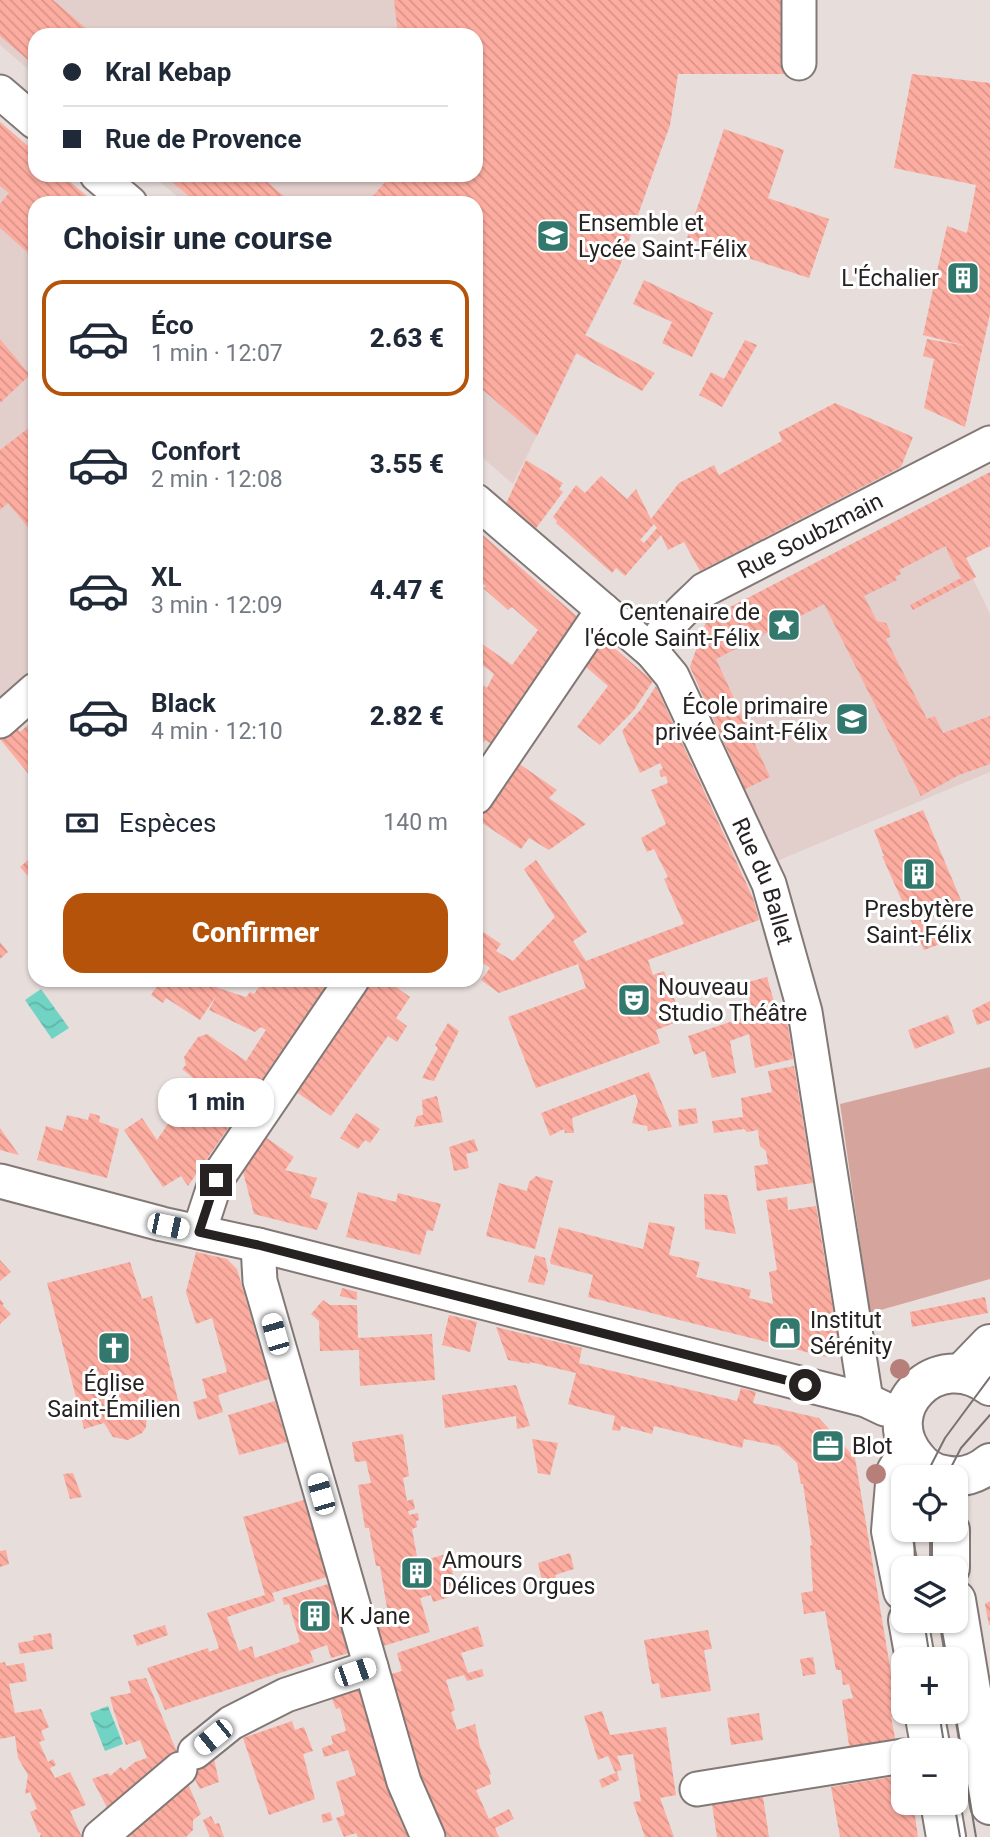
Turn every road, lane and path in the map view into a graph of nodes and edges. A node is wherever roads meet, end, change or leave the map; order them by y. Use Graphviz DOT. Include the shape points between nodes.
graph roads {
  1 [pos="799,0"];
  2 [pos="799,63"];
  3 [pos="0,92"];
  4 [pos="28,116"];
  5 [pos="105,182"];
  6 [pos="122,196"];
  7 [pos="990,443"];
  8 [pos="483,507"];
  9 [pos="603,610"];
  10 [pos="652,652"];
  11 [pos="28,696"];
  12 [pos="0,721"];
  13 [pos="483,787"];
  14 [pos="347,987"];
  15 [pos="0,1181"];
  16 [pos="199,1232"];
  17 [pos="258,1245"];
  18 [pos="990,1344"];
  19 [pos="976,1379"];
  20 [pos="866,1400"];
  21 [pos="906,1433"];
  22 [pos="982,1469"];
  23 [pos="968,1491"];
  24 [pos="896,1556"];
  25 [pos="963,1633"];
  26 [pos="371,1667"];
  27 [pos="984,1730"];
  28 [pos="891,1758"];
  29 [pos="697,1789"];
  30 [pos="990,1805"];
  31 [pos="942,1815"];
  32 [pos="100,1837"];
  33 [pos="428,1837"];
  34 [pos="946,1837"];
  1 -- 2 [label="street"];
  3 -- 4 [label="street"];
  5 -- 6 [label="street"];
  7 -- 10 [label="street, Rue Soubzmain" via="704,590 671,623"];
  8 -- 9 [label="street, Rue du Ballet"];
  9 -- 10 [label="street, Rue du Ballet"];
  9 -- 13 [label="street"];
  10 -- 20 [label="street, Rue du Ballet" via="671,676 769,884 805,1012"];
  11 -- 12 [label="street"];
  14 -- 16 [label="street" via="216,1180"];
  15 -- 16 [label="street"];
  16 -- 17 [label="street"];
  17 -- 20 [label="street"];
  17 -- 26 [label="street" via="260,1281"];
  18 -- 19 [label="street"];
  19 -- 21 [label="street" via="950,1373 928,1380 912,1395"];
  20 -- 21 [label="street"];
  21 -- 22 [label="street" via="921,1464 940,1474 955,1477"];
  21 -- 24 [label="street" via="896,1472 891,1531"];
  22 -- 23 [label="street"];
  25 -- 27 [label="street"];
  26 -- 32 [label="street" via="286,1695 231,1723"];
  26 -- 33 [label="street" via="404,1782"];
  27 -- 30 [label="street"];
  28 -- 29 [label="street"];
  31 -- 34 [label="street"];
}
